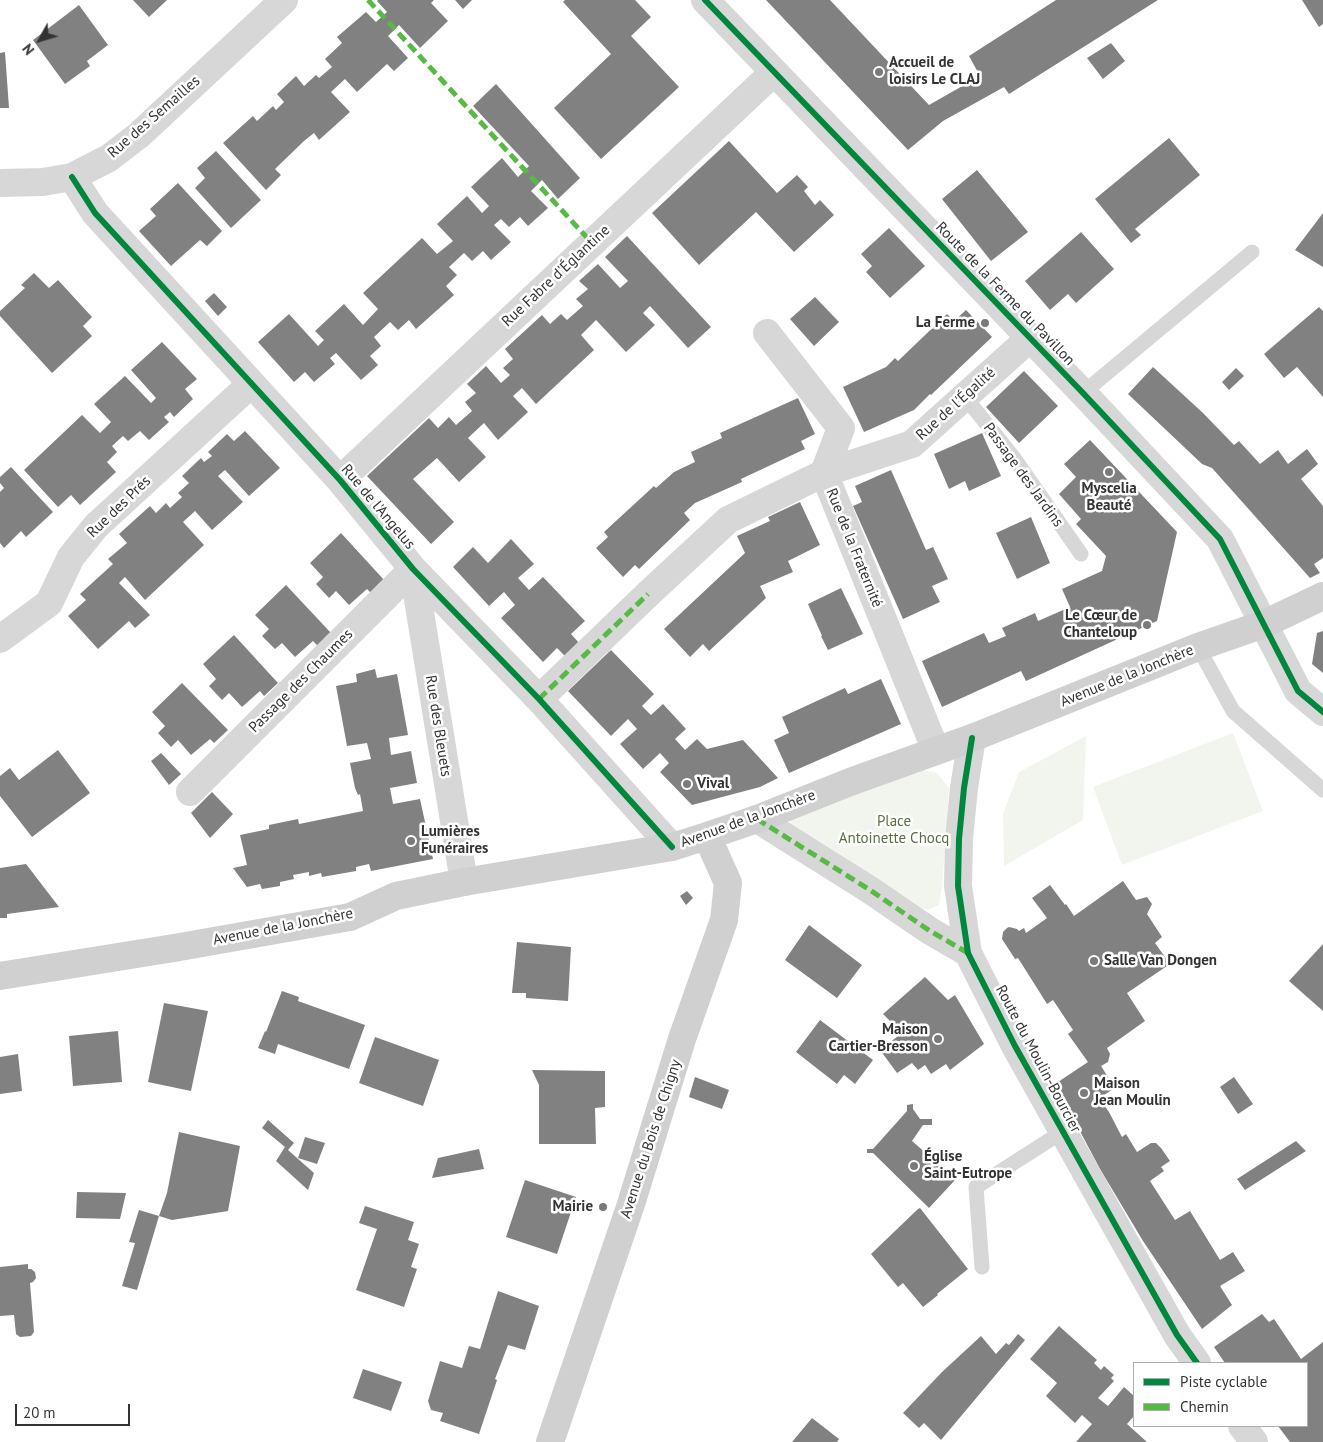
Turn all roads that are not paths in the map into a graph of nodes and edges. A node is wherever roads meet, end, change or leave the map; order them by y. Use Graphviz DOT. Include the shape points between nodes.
graph roads {
  1 [pos="284,0"];
  2 [pos="705,0"];
  3 [pos="774,72"];
  4 [pos="72,177"];
  5 [pos="0,183"];
  6 [pos="1252,252"];
  7 [pos="767,333"];
  8 [pos="1030,338"];
  9 [pos="251,384"];
  10 [pos="1083,393"];
  11 [pos="964,397"];
  12 [pos="824,473"];
  13 [pos="340,480"];
  14 [pos="1081,554"];
  15 [pos="413,569"];
  16 [pos="1323,596"];
  17 [pos="1264,624"];
  18 [pos="0,639"];
  19 [pos="1198,647"];
  20 [pos="540,699"];
  21 [pos="1323,712"];
  22 [pos="972,738"];
  23 [pos="936,751"];
  24 [pos="1323,790"];
  25 [pos="190,792"];
  26 [pos="757,819"];
  27 [pos="707,836"];
  28 [pos="672,846"];
  29 [pos="464,882"];
  30 [pos="968,953"];
  31 [pos="0,976"];
  32 [pos="1062,1132"];
  33 [pos="982,1267"];
  34 [pos="1196,1362"];
  35 [pos="1243,1427"];
  36 [pos="550,1442"];
  37 [pos="1254,1442"];
  1 -- 4 [label="street, Rue des Semailles" via="139,135 109,158"];
  2 -- 3 [label="street, Route de la Ferme du Pavillon"];
  3 -- 8 [label="street, Route de la Ferme du Pavillon"];
  3 -- 13 [label="street, Rue Fabre d'Églantine"];
  4 -- 5 [label="street, Rue des Semailles" via="43,182"];
  4 -- 9 [label="street, Rue de l'Angelus" via="95,213"];
  6 -- 10 [label="lane"];
  7 -- 12 [label="street, Rue de la Fraternité" via="841,428"];
  8 -- 10 [label="street, Route de la Ferme du Pavillon"];
  8 -- 11 [label="street, Rue de l'Égalité"];
  9 -- 13 [label="street, Rue de l'Angelus"];
  9 -- 18 [label="street, Rue des Prés" via="96,526 72,557 49,603"];
  10 -- 17 [label="street, Route de la Ferme du Pavillon" via="1220,539"];
  11 -- 12 [label="street, Rue de l'Égalité" via="912,444"];
  11 -- 14 [label="lane, Passage des Jardins" via="1014,458"];
  12 -- 20 [label="street, Rue de l'Égalité" via="728,520"];
  12 -- 23 [label="street, Rue de la Fraternité"];
  13 -- 15 [label="street, Rue de l'Angelus"];
  15 -- 20 [label="street, Rue de l'Angelus"];
  15 -- 25 [label="street, Passage des Chaumes"];
  15 -- 29 [label="street, Rue des Bleuets"];
  16 -- 17 [label="main road, Avenue de la Jonchère"];
  17 -- 19 [label="main road, Avenue de la Jonchère"];
  17 -- 21 [label="street, Route de la Ferme du Pavillon" via="1298,691"];
  19 -- 22 [label="main road, Avenue de la Jonchère"];
  19 -- 24 [label="lane" via="1232,712"];
  20 -- 28 [label="street, Rue de l'Angelus"];
  22 -- 23 [label="main road, Avenue de la Jonchère"];
  22 -- 30 [label="street, Route du Moulin-Bourcier" via="959,839 958,886"];
  23 -- 26 [label="main road, Avenue de la Jonchère"];
  26 -- 27 [label="main road, Avenue de la Jonchère"];
  26 -- 30 [label="street"];
  27 -- 28 [label="main road, Avenue de la Jonchère"];
  27 -- 36 [label="main road, Avenue du Bois de Chigny" via="728,883 724,920"];
  28 -- 29 [label="main road, Avenue de la Jonchère"];
  29 -- 31 [label="main road, Avenue de la Jonchère" via="396,896 350,916"];
  30 -- 32 [label="street, Route du Moulin-Bourcier" via="1014,1046"];
  32 -- 33 [label="lane" via="976,1187"];
  32 -- 34 [label="street, Route du Moulin-Bourcier" via="1177,1335"];
  35 -- 37 [label="street"];
}
